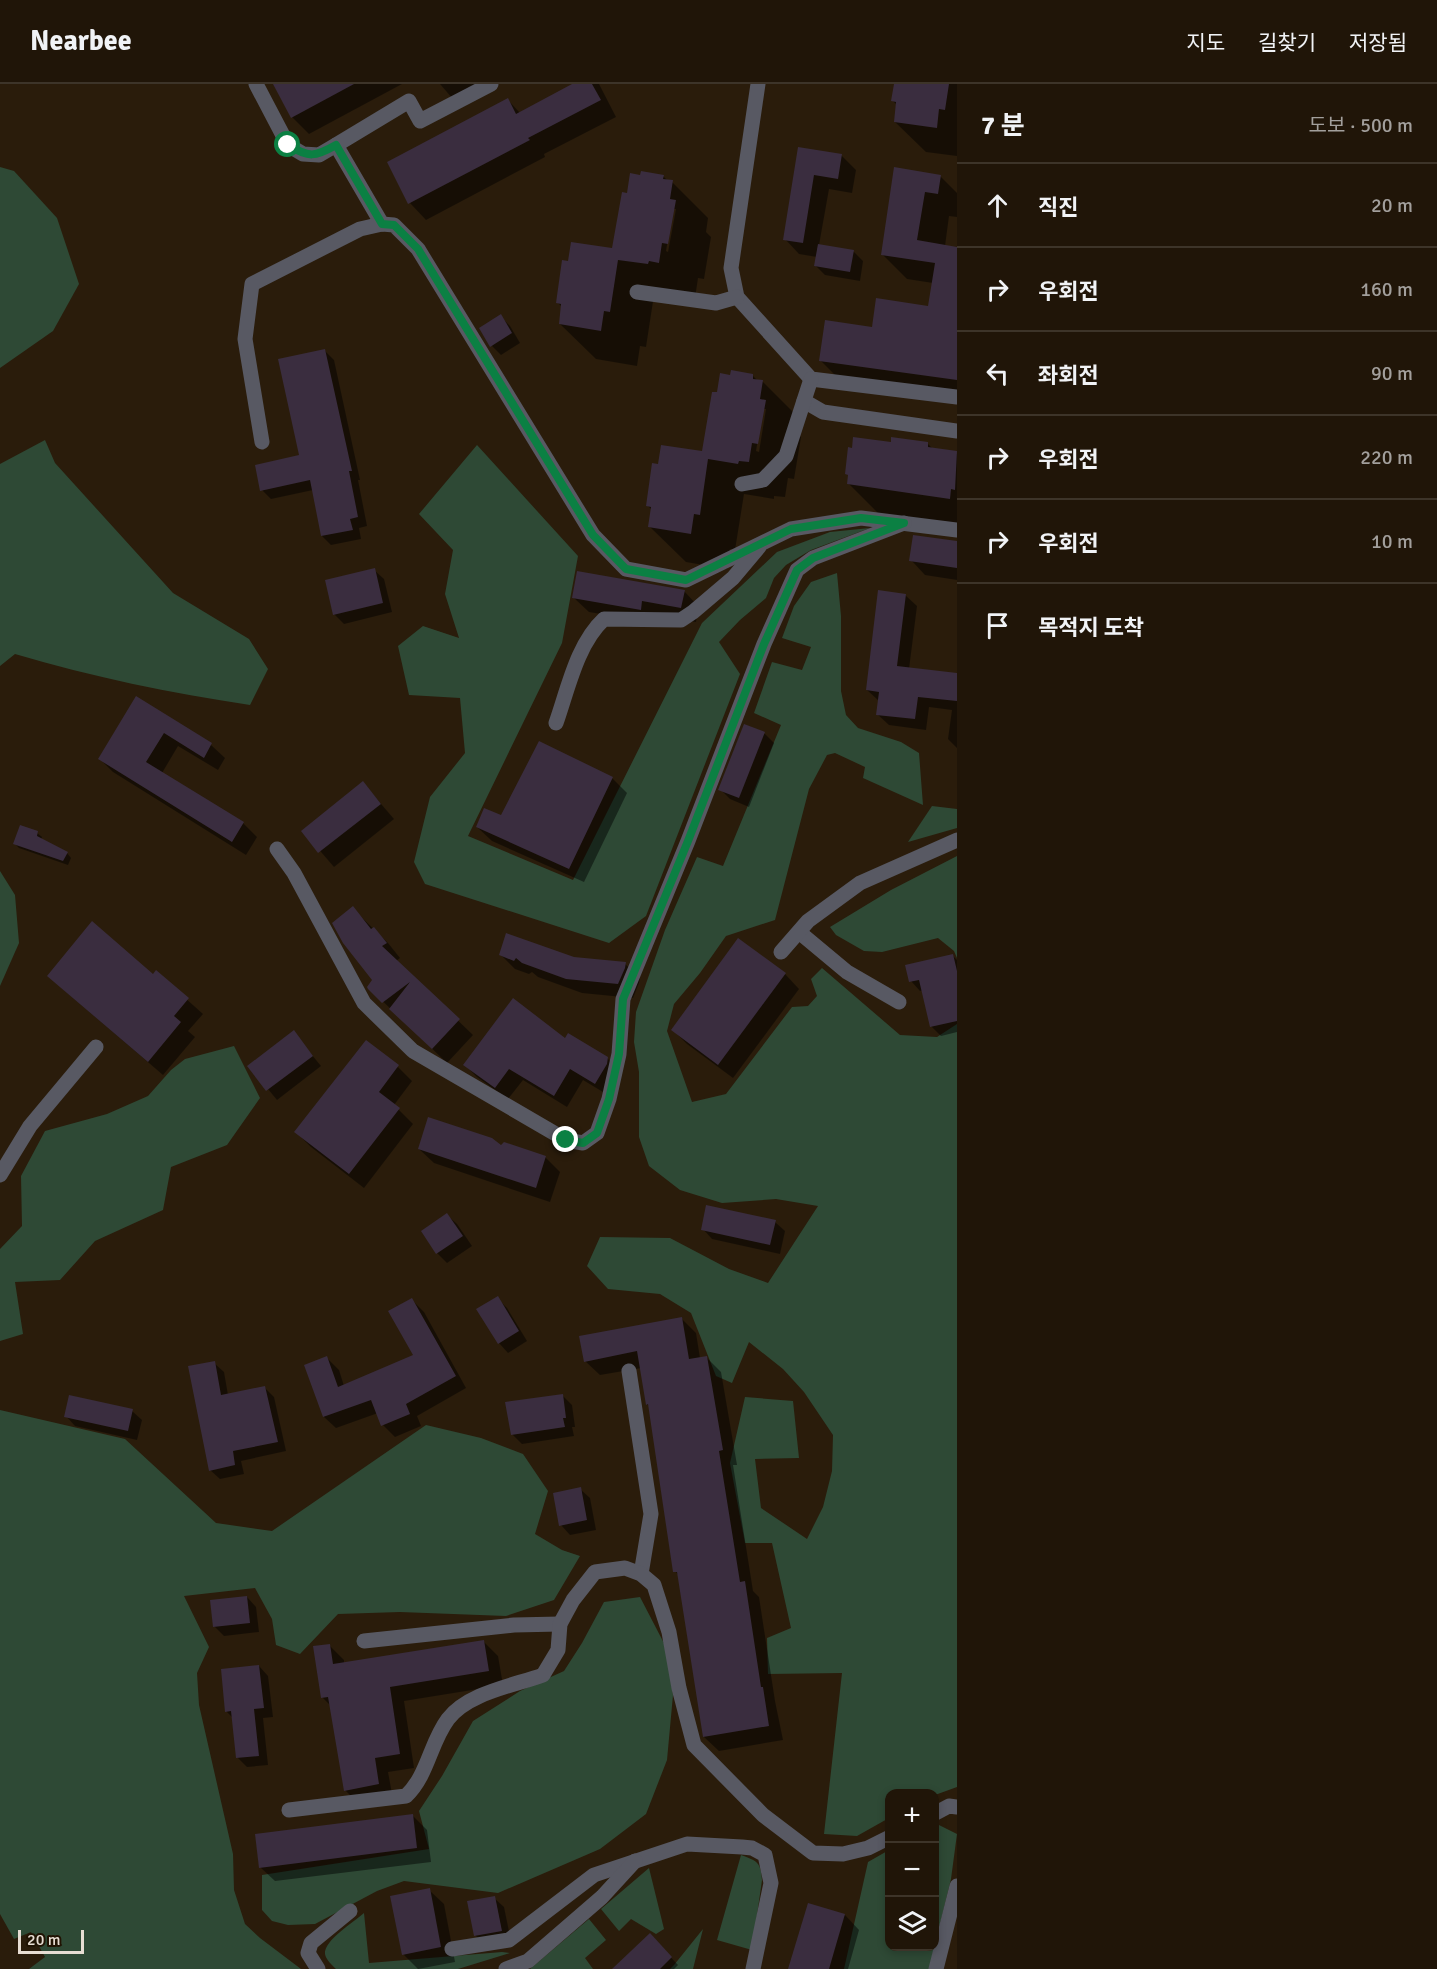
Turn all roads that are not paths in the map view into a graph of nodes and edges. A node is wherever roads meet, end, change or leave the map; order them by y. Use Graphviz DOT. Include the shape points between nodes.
graph roads {
  1 [pos="256,84"];
  2 [pos="491,84"];
  3 [pos="758,84"];
  4 [pos="336,145"];
  5 [pos="382,224"];
  6 [pos="637,292"];
  7 [pos="737,297"];
  8 [pos="811,379"];
  9 [pos="957,397"];
  10 [pos="804,401"];
  11 [pos="957,430"];
  12 [pos="262,442"];
  13 [pos="742,484"];
  14 [pos="904,523"];
  15 [pos="957,530"];
  16 [pos="763,542"];
  17 [pos="556,723"];
  18 [pos="957,840"];
  19 [pos="277,849"];
  20 [pos="799,932"];
  21 [pos="781,952"];
  22 [pos="899,1002"];
  23 [pos="96,1047"];
  24 [pos="0,1175"];
  25 [pos="628,1371"];
  26 [pos="641,1574"];
  27 [pos="560,1624"];
  28 [pos="364,1641"];
  29 [pos="957,1807"];
  30 [pos="289,1810"];
  31 [pos="939,1811"];
  32 [pos="885,1840"];
  33 [pos="637,1859"];
  34 [pos="957,1886"];
  35 [pos="350,1911"];
  36 [pos="452,1949"];
  37 [pos="318,1969"];
  38 [pos="506,1969"];
  39 [pos="753,1969"];
  40 [pos="936,1969"];
  1 -- 4 [label="street" via="288,145 303,154 319,155"];
  2 -- 4 [label="street" via="420,121 409,100"];
  3 -- 7 [label="street" via="731,268"];
  4 -- 5 [label="street"];
  5 -- 12 [label="street" via="360,228 252,284 245,339"];
  5 -- 16 [label="street" via="394,225 418,249 593,535 626,569 686,580"];
  6 -- 7 [label="street" via="716,303"];
  7 -- 8 [label="street"];
  8 -- 9 [label="street"];
  8 -- 10 [label="street"];
  10 -- 11 [label="street" via="823,412"];
  10 -- 13 [label="street" via="786,456 763,480"];
  14 -- 15 [label="street"];
  14 -- 16 [label="street" via="861,518 791,529"];
  14 -- 19 [label="street" via="813,558 797,570 623,999 619,1054 609,1099 597,1133 583,1143 566,1140 413,1051 364,1003"];
  16 -- 17 [label="street" via="733,578 681,620 604,619 595,627 580,656"];
  18 -- 20 [label="street" via="860,883"];
  20 -- 21 [label="street"];
  20 -- 22 [label="street" via="847,972"];
  23 -- 24 [label="street" via="30,1126"];
  25 -- 26 [label="street" via="651,1514"];
  26 -- 27 [label="street" via="625,1568 596,1572"];
  26 -- 32 [label="street" via="654,1585 669,1632 694,1745 763,1815 813,1852 843,1854"];
  27 -- 28 [label="street"];
  27 -- 30 [label="street" via="558,1650 543,1675 469,1699 448,1720 417,1785 406,1796"];
  29 -- 31 [label="street"];
  33 -- 36 [label="street" via="594,1875 509,1940"];
  33 -- 38 [label="street" via="602,1898 528,1961"];
  33 -- 39 [label="street" via="687,1844 752,1848 765,1855 771,1883"];
  34 -- 40 [label="street"];
  35 -- 37 [label="street" via="311,1943 308,1953"];
}
